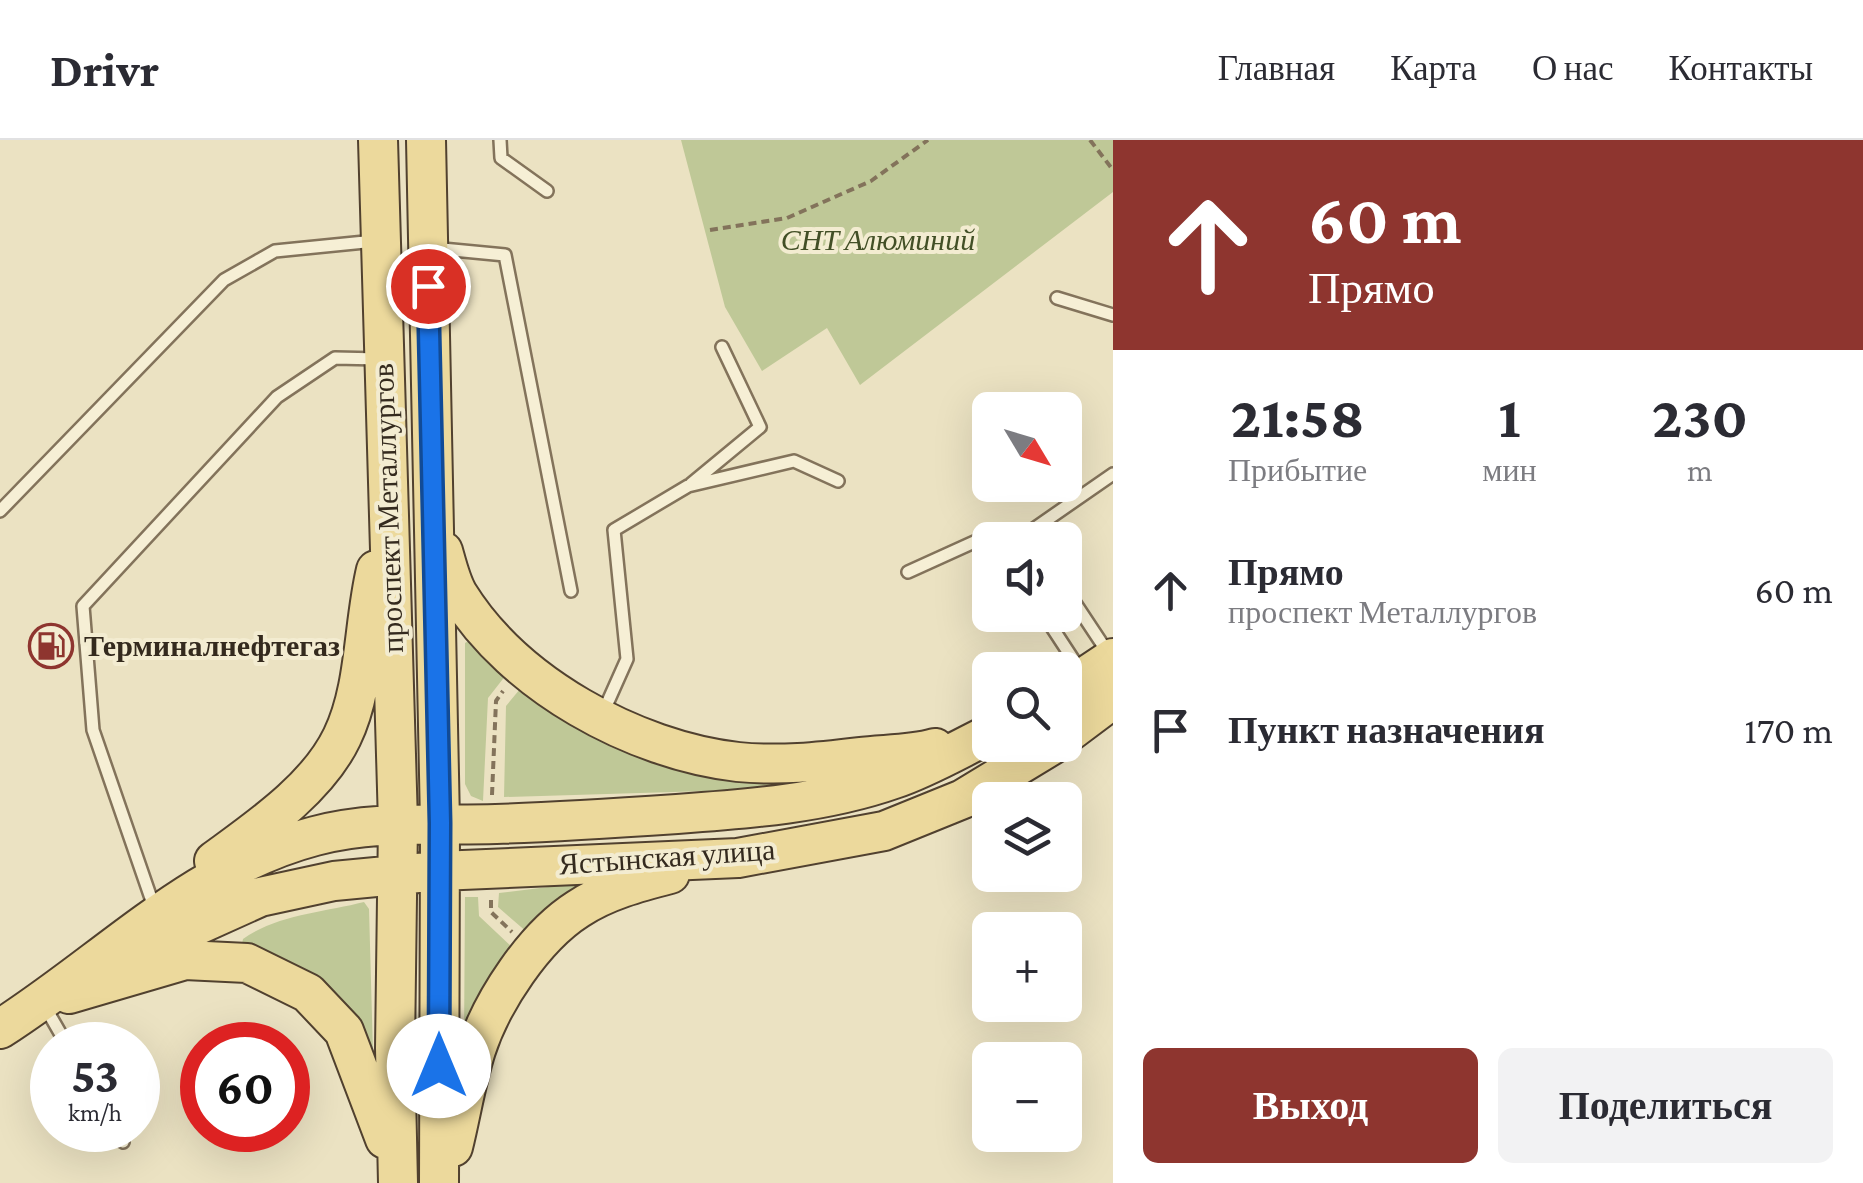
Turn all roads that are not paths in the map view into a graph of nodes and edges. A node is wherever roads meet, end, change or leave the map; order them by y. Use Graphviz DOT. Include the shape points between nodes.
graph roads {
  1 [pos="378,140"];
  2 [pos="426,140"];
  3 [pos="500,140"];
  4 [pos="547,191"];
  5 [pos="380,240"];
  6 [pos="428,247"];
  7 [pos="1057,298"];
  8 [pos="1113,315"];
  9 [pos="722,347"];
  10 [pos="384,359"];
  11 [pos="1113,474"];
  12 [pos="838,481"];
  13 [pos="688,486"];
  14 [pos="0,511"];
  15 [pos="432,521"];
  16 [pos="1044,522"];
  17 [pos="388,523"];
  18 [pos="972,543"];
  19 [pos="908,572"];
  20 [pos="571,590"];
  21 [pos="1059,632"];
  22 [pos="1081,632"];
  23 [pos="1098,677"];
  24 [pos="1082,705"];
  25 [pos="600,719"];
  26 [pos="972,738"];
  27 [pos="972,742"];
  28 [pos="1024,762"];
  29 [pos="398,823"];
  30 [pos="440,823"];
  31 [pos="738,858"];
  32 [pos="439,870"];
  33 [pos="396,875"];
  34 [pos="153,904"];
  35 [pos="42,1002"];
  36 [pos="54,1022"];
  37 [pos="0,1028"];
  38 [pos="398,1180"];
  39 [pos="442,1183"];
  1 -- 5 [label="main road, проспект Металлургов"];
  2 -- 6 [label="main road, проспект Металлургов"];
  3 -- 4 [label="lane" via="501,158"];
  5 -- 10 [label="main road, проспект Металлургов"];
  5 -- 14 [label="lane" via="275,251 224,280"];
  6 -- 15 [label="main road, проспект Металлургов"];
  6 -- 20 [label="lane" via="505,255"];
  7 -- 8 [label="lane"];
  9 -- 13 [label="lane" via="760,426"];
  10 -- 17 [label="main road, проспект Металлургов"];
  10 -- 34 [label="lane" via="335,358 276,397 83,606 92,730"];
  11 -- 16 [label="lane"];
  12 -- 13 [label="lane" via="794,461"];
  13 -- 25 [label="lane" via="614,530 627,659"];
  15 -- 25 [label="main road" via="456,591 486,634 542,685"];
  15 -- 30 [label="main road, проспект Металлургов"];
  17 -- 29 [label="main road, проспект Металлургов"];
  17 -- 34 [label="main road" via="342,736 287,803"];
  18 -- 19 [label="lane"];
  21 -- 23 [label="lane"];
  22 -- 23 [label="lane"];
  23 -- 24 [label="main road"];
  25 -- 26 [label="main road" via="736,762 924,751"];
  27 -- 30 [label="main road, Ястынская улица" via="894,779 808,800 623,818"];
  28 -- 31 [label="main road, Ястынская улица" via="963,799 884,831"];
  29 -- 30 [label="main road, Ястынская улица"];
  29 -- 33 [label="main road, проспект Металлургов"];
  29 -- 35 [label="main road, Ястынская улица" via="316,836 234,866"];
  30 -- 32 [label="main road, проспект Металлургов"];
  31 -- 32 [label="main road, Ястынская улица"];
  31 -- 39 [label="main road" via="630,884 576,909 532,950 476,1048"];
  32 -- 33 [label="main road, Ястынская улица"];
  32 -- 39 [label="main road, проспект Металлургов"];
  33 -- 35 [label="main road, Ястынская улица" via="260,897"];
  33 -- 38 [label="main road, проспект Металлургов"];
  34 -- 35 [label="main road"];
  35 -- 36 [label="lane"];
  35 -- 37 [label="main road"];
  35 -- 38 [label="main road" via="186,960 262,970 308,993 344,1032"];
}
